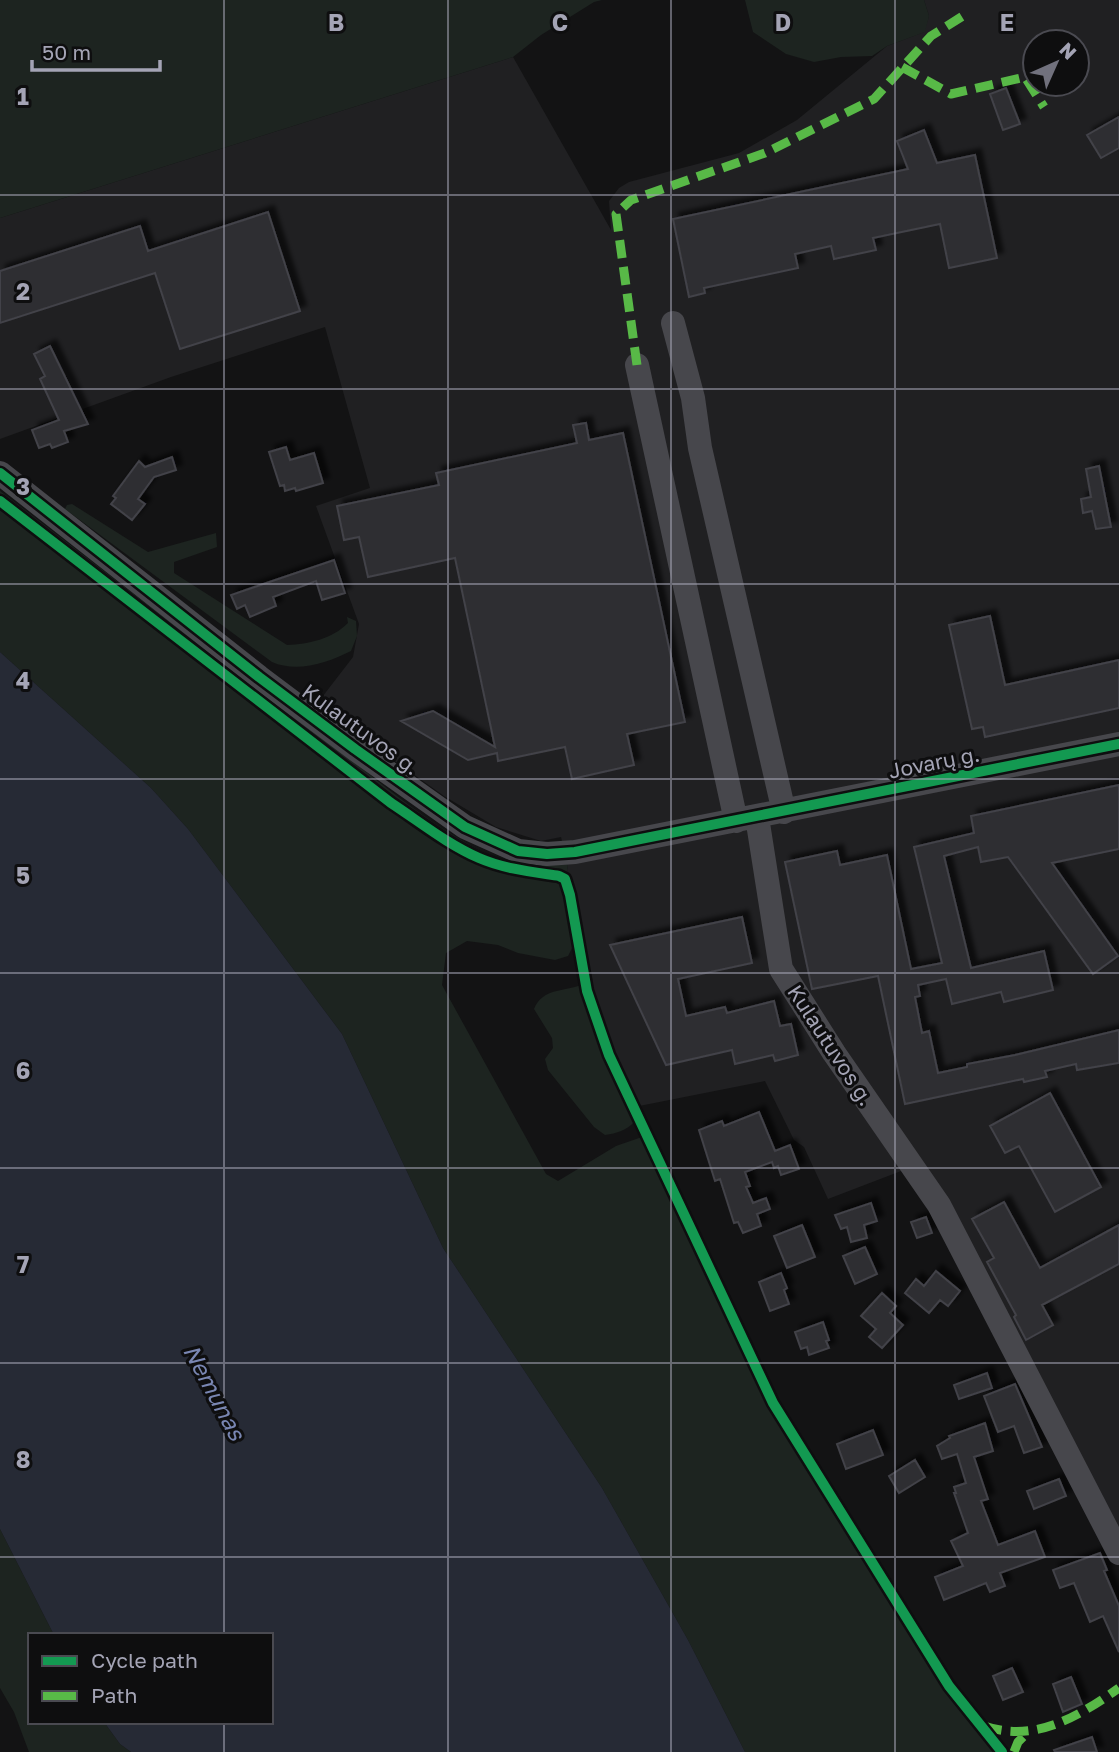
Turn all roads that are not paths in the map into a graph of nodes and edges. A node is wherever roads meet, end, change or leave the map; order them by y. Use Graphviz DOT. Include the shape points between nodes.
graph roads {
  1 [pos="673,323"];
  2 [pos="637,365"];
  3 [pos="0,473"];
  4 [pos="1119,744"];
  5 [pos="784,812"];
  6 [pos="747,819"];
  7 [pos="1119,1553"];
  1 -- 5 [label="street"];
  2 -- 6 [label="street"];
  3 -- 6 [label="street, Kulautuvos g." via="342,740 465,827 493,841 518,850 560,853"];
  4 -- 5 [label="street, Jovarų g."];
  5 -- 6 [label="street, Jovarų g."];
  6 -- 7 [label="street, Kulautuvos g." via="781,969 939,1205"];
}
